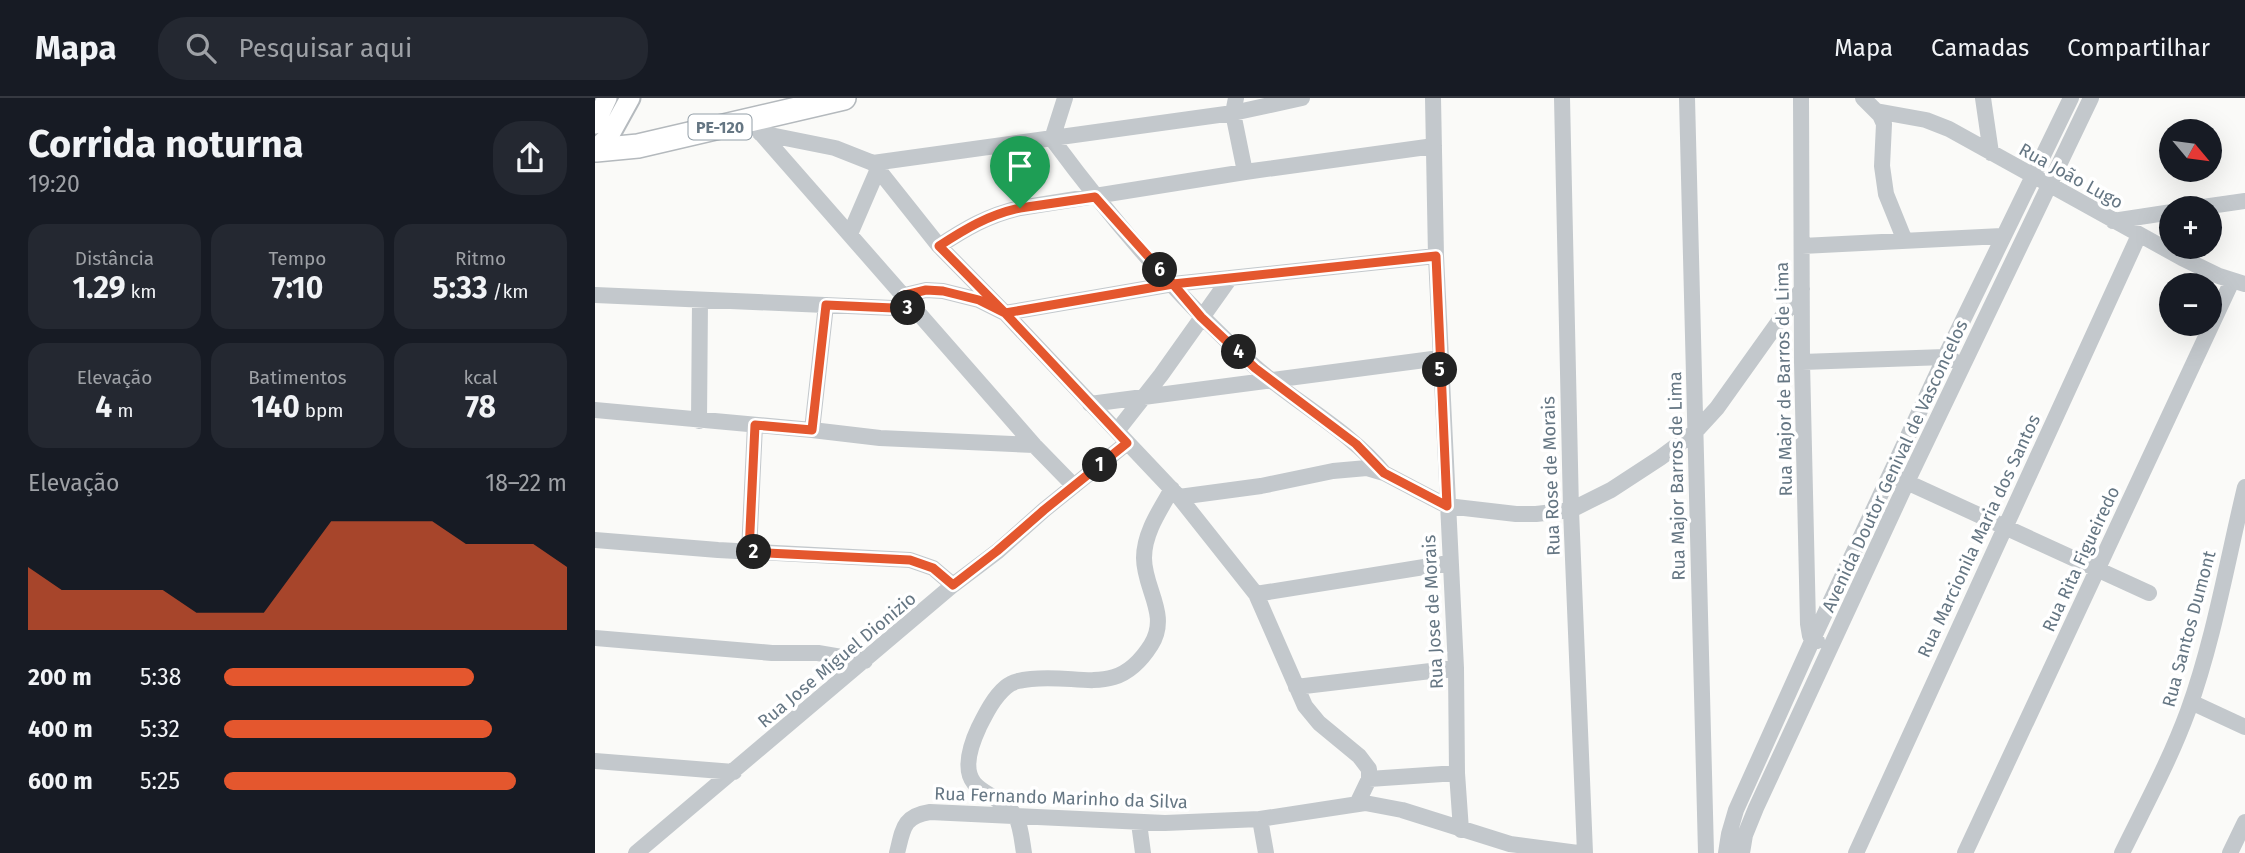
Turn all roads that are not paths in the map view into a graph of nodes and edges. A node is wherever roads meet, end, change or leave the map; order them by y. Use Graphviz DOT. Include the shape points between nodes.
graph roads {
  1 [pos="607,98"];
  2 [pos="630,98"];
  3 [pos="844,98"];
  4 [pos="1065,98"];
  5 [pos="1302,98"];
  6 [pos="1433,98"];
  7 [pos="1562,98"];
  8 [pos="1687,98"];
  9 [pos="1801,98"];
  10 [pos="1863,98"];
  11 [pos="1983,98"];
  12 [pos="2071,98"];
  13 [pos="2091,98"];
  14 [pos="1234,105"];
  15 [pos="1876,111"];
  16 [pos="595,124"];
  17 [pos="755,126"];
  18 [pos="1052,139"];
  19 [pos="1434,146"];
  20 [pos="595,150"];
  21 [pos="1991,153"];
  22 [pos="876,166"];
  23 [pos="1245,172"];
  24 [pos="2032,176"];
  25 [pos="2048,185"];
  26 [pos="1095,197"];
  27 [pos="2245,201"];
  28 [pos="2222,204"];
  29 [pos="2159,214"];
  30 [pos="2113,221"];
  31 [pos="850,234"];
  32 [pos="2139,235"];
  33 [pos="2002,236"];
  34 [pos="1905,240"];
  35 [pos="939,246"];
  36 [pos="1802,246"];
  37 [pos="1436,256"];
  38 [pos="1230,278"];
  39 [pos="2239,283"];
  40 [pos="1173,284"];
  41 [pos="1802,289"];
  42 [pos="595,295"];
  43 [pos="905,295"];
  44 [pos="700,301"];
  45 [pos="826,305"];
  46 [pos="916,309"];
  47 [pos="1005,313"];
  48 [pos="1201,317"];
  49 [pos="1945,357"];
  50 [pos="1440,358"];
  51 [pos="1803,362"];
  52 [pos="1963,364"];
  53 [pos="1269,379"];
  54 [pos="1144,397"];
  55 [pos="1090,404"];
  56 [pos="595,410"];
  57 [pos="699,421"];
  58 [pos="755,425"];
  59 [pos="812,430"];
  60 [pos="1695,432"];
  61 [pos="1122,437"];
  62 [pos="1034,445"];
  63 [pos="1384,473"];
  64 [pos="1891,475"];
  65 [pos="1907,482"];
  66 [pos="1074,486"];
  67 [pos="2245,487"];
  68 [pos="1175,493"];
  69 [pos="1447,506"];
  70 [pos="1571,510"];
  71 [pos="2004,526"];
  72 [pos="595,540"];
  73 [pos="749,552"];
  74 [pos="1450,563"];
  75 [pos="2098,569"];
  76 [pos="953,585"];
  77 [pos="2149,593"];
  78 [pos="1256,594"];
  79 [pos="595,638"];
  80 [pos="1813,639"];
  81 [pos="1831,647"];
  82 [pos="865,661"];
  83 [pos="1456,668"];
  84 [pos="1296,687"];
  85 [pos="2191,702"];
  86 [pos="2245,727"];
  87 [pos="595,761"];
  88 [pos="734,772"];
  89 [pos="1457,774"];
  90 [pos="1369,779"];
  91 [pos="1357,804"];
  92 [pos="1016,818"];
  93 [pos="1260,819"];
  94 [pos="1139,822"];
  95 [pos="2245,822"];
  96 [pos="1461,830"];
  97 [pos="636,853"];
  98 [pos="897,853"];
  99 [pos="1024,853"];
  100 [pos="1143,853"];
  101 [pos="1266,853"];
  102 [pos="1578,853"];
  103 [pos="1585,853"];
  104 [pos="1706,853"];
  105 [pos="1726,853"];
  106 [pos="1742,853"];
  107 [pos="1856,853"];
  108 [pos="1965,853"];
  109 [pos="2122,853"];
  110 [pos="2230,853"];
  1 -- 16 [label="main road"];
  2 -- 20 [label="main road" via="617,125"];
  3 -- 17 [label="highway, PE-120"];
  4 -- 18 [label="street"];
  5 -- 14 [label="street"];
  6 -- 19 [label="street, Rua Jose de Morais"];
  7 -- 70 [label="street, Rua Rose de Morais"];
  8 -- 60 [label="street, Rua Major Barros de Lima"];
  9 -- 36 [label="street, Rua Major de Barros de Lima"];
  10 -- 15 [label="street"];
  11 -- 21 [label="street"];
  12 -- 24 [label="street, Avenida Doutor Genival de Vasconcelos"];
  13 -- 25 [label="street, Avenida Doutor Genival de Vasconcelos"];
  14 -- 18 [label="street"];
  14 -- 23 [label="street"];
  15 -- 21 [label="street, Rua João Lugo" via="1937,124"];
  15 -- 34 [label="street" via="1885,129 1882,166 1886,194"];
  17 -- 20 [label="highway, PE-120"];
  17 -- 22 [label="street" via="835,148"];
  17 -- 31 [label="street"];
  18 -- 22 [label="street"];
  18 -- 26 [label="street"];
  19 -- 23 [label="street"];
  19 -- 37 [label="street, Rua Jose de Morais"];
  21 -- 24 [label="street, Rua João Lugo"];
  22 -- 31 [label="street"];
  22 -- 35 [label="street"];
  23 -- 26 [label="street"];
  24 -- 25 [label="street, Rua João Lugo"];
  24 -- 33 [label="street, Avenida Doutor Genival de Vasconcelos"];
  25 -- 30 [label="street, Rua João Lugo"];
  25 -- 52 [label="street, Avenida Doutor Genival de Vasconcelos"];
  26 -- 35 [label="street" via="996,213"];
  26 -- 40 [label="street"];
  27 -- 28 [label="street"];
  29 -- 30 [label="street"];
  30 -- 32 [label="street, Rua João Lugo"];
  31 -- 43 [label="street"];
  32 -- 39 [label="street, Rua João Lugo"];
  32 -- 71 [label="street, Rua Marcionila Maria dos Santos"];
  33 -- 34 [label="street"];
  33 -- 49 [label="street, Avenida Doutor Genival de Vasconcelos"];
  34 -- 36 [label="street"];
  35 -- 47 [label="street"];
  36 -- 41 [label="street, Rua Major de Barros de Lima"];
  37 -- 38 [label="street"];
  37 -- 50 [label="street, Rua Jose de Morais"];
  38 -- 40 [label="street"];
  38 -- 48 [label="street, Rua Jose Miguel Dionizio"];
  39 -- 75 [label="street, Rua Rita Figueiredo"];
  40 -- 47 [label="street"];
  40 -- 48 [label="street"];
  41 -- 51 [label="street, Rua Major de Barros de Lima"];
  41 -- 60 [label="street"];
  42 -- 44 [label="street"];
  43 -- 46 [label="street"];
  43 -- 47 [label="street" via="943,291 979,300"];
  44 -- 45 [label="street"];
  44 -- 57 [label="street"];
  45 -- 46 [label="street"];
  45 -- 59 [label="street"];
  46 -- 62 [label="street"];
  47 -- 55 [label="street"];
  48 -- 53 [label="street"];
  48 -- 54 [label="street, Rua Jose Miguel Dionizio"];
  49 -- 51 [label="street"];
  49 -- 52 [label="street"];
  49 -- 64 [label="street, Avenida Doutor Genival de Vasconcelos"];
  50 -- 53 [label="street"];
  50 -- 69 [label="street, Rua Jose de Morais"];
  51 -- 80 [label="street, Rua Major de Barros de Lima" via="1808,624"];
  52 -- 65 [label="street, Avenida Doutor Genival de Vasconcelos"];
  53 -- 54 [label="street"];
  53 -- 63 [label="street" via="1361,449"];
  54 -- 55 [label="street"];
  54 -- 61 [label="street, Rua Jose Miguel Dionizio"];
  55 -- 61 [label="street"];
  56 -- 57 [label="street"];
  57 -- 58 [label="street"];
  58 -- 59 [label="street"];
  58 -- 73 [label="street"];
  59 -- 62 [label="street"];
  60 -- 70 [label="street" via="1611,490"];
  60 -- 104 [label="street, Rua Major Barros de Lima"];
  61 -- 66 [label="street, Rua Jose Miguel Dionizio"];
  61 -- 68 [label="street"];
  62 -- 66 [label="street"];
  63 -- 68 [label="street" via="1347,469 1261,486"];
  63 -- 69 [label="street"];
  64 -- 65 [label="street"];
  64 -- 80 [label="street, Avenida Doutor Genival de Vasconcelos"];
  65 -- 71 [label="street"];
  65 -- 81 [label="street, Avenida Doutor Genival de Vasconcelos"];
  66 -- 76 [label="street, Rua Jose Miguel Dionizio"];
  67 -- 85 [label="street, Rua Santos Dumont"];
  68 -- 78 [label="street"];
  68 -- 92 [label="street" via="1151,527 1145,547 1145,568 1159,619 1150,647 1108,681 1059,677 1014,682 996,699 979,728 969,762 972,779"];
  69 -- 70 [label="street" via="1526,514"];
  69 -- 74 [label="street, Rua Jose de Morais"];
  70 -- 103 [label="street, Rua Rose de Morais"];
  71 -- 75 [label="street"];
  71 -- 107 [label="street, Rua Marcionila Maria dos Santos"];
  72 -- 73 [label="street"];
  73 -- 76 [label="street" via="910,560 933,568"];
  74 -- 78 [label="street"];
  74 -- 83 [label="street, Rua Jose de Morais"];
  75 -- 77 [label="street"];
  75 -- 108 [label="street, Rua Rita Figueiredo"];
  76 -- 82 [label="street, Rua Jose Miguel Dionizio"];
  78 -- 84 [label="street"];
  79 -- 82 [label="street" via="818,653"];
  80 -- 81 [label="street"];
  80 -- 105 [label="street, Avenida Doutor Genival de Vasconcelos" via="1736,810"];
  81 -- 106 [label="street, Avenida Doutor Genival de Vasconcelos" via="1749,822"];
  82 -- 88 [label="street, Rua Jose Miguel Dionizio"];
  83 -- 84 [label="street"];
  83 -- 89 [label="street, Rua Jose de Morais"];
  84 -- 90 [label="street" via="1311,715 1366,766"];
  85 -- 86 [label="street"];
  85 -- 109 [label="street, Rua Santos Dumont"];
  87 -- 88 [label="street"];
  88 -- 97 [label="street, Rua Jose Miguel Dionizio"];
  89 -- 90 [label="street"];
  89 -- 96 [label="street, Rua Jose de Morais"];
  90 -- 91 [label="street"];
  91 -- 93 [label="street, Rua Fernando Marinho da Silva"];
  91 -- 96 [label="street, Rua Fernando Marinho da Silva" via="1387,807"];
  92 -- 94 [label="street, Rua Fernando Marinho da Silva"];
  92 -- 98 [label="street, Rua Fernando Marinho da Silva" via="920,814 906,824"];
  92 -- 99 [label="street"];
  93 -- 94 [label="street, Rua Fernando Marinho da Silva"];
  93 -- 101 [label="street"];
  94 -- 100 [label="street"];
  95 -- 110 [label="street"];
  96 -- 102 [label="street, Rua Fernando Marinho da Silva" via="1510,844"];
}
